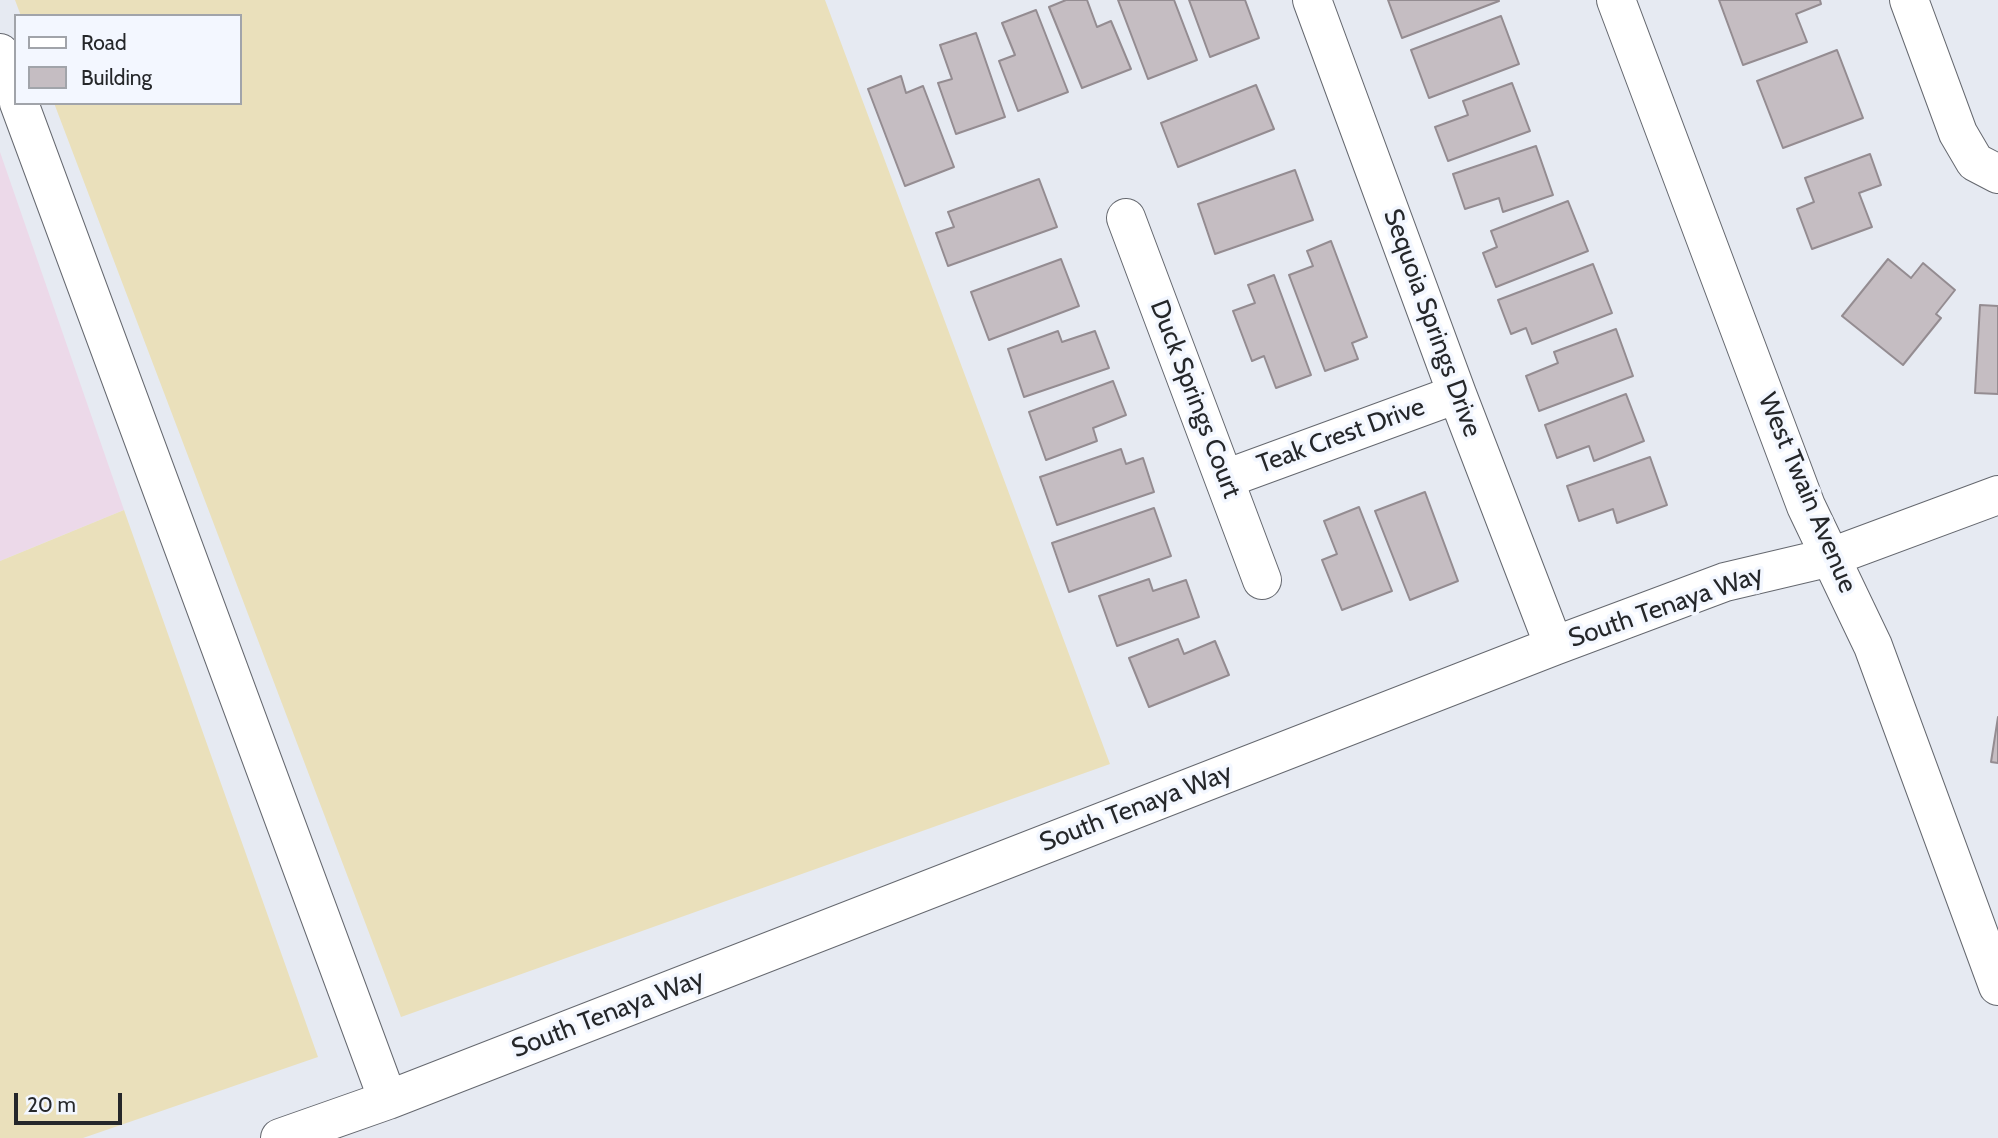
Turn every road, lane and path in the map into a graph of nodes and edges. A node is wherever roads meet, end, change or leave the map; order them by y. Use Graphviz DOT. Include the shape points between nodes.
graph roads {
  1 [pos="1312,0"];
  2 [pos="1616,0"];
  3 [pos="1909,0"];
  4 [pos="0,53"];
  5 [pos="14,90"];
  6 [pos="20,105"];
  7 [pos="1998,174"];
  8 [pos="1126,218"];
  9 [pos="1457,394"];
  10 [pos="1225,479"];
  11 [pos="1998,495"];
  12 [pos="1831,556"];
  13 [pos="1262,580"];
  14 [pos="1554,646"];
  15 [pos="1998,986"];
  16 [pos="388,1100"];
  17 [pos="280,1138"];
  1 -- 9 [label="street, Sequoia Springs Drive"];
  2 -- 12 [label="street, West Twain Avenue" via="1806,506"];
  3 -- 7 [label="street" via="1958,133 1975,162"];
  4 -- 5 [label="street"];
  6 -- 16 [label="street"];
  8 -- 10 [label="street, Duck Springs Court"];
  9 -- 10 [label="street, Teak Crest Drive"];
  9 -- 14 [label="street, Sequoia Springs Drive"];
  10 -- 13 [label="street, Duck Springs Court"];
  11 -- 12 [label="street, South Tenaya Way"];
  12 -- 14 [label="street, South Tenaya Way" via="1725,582"];
  12 -- 15 [label="street, West Twain Avenue" via="1873,646"];
  14 -- 16 [label="street, South Tenaya Way"];
  16 -- 17 [label="street, South Tenaya Way"];
}
